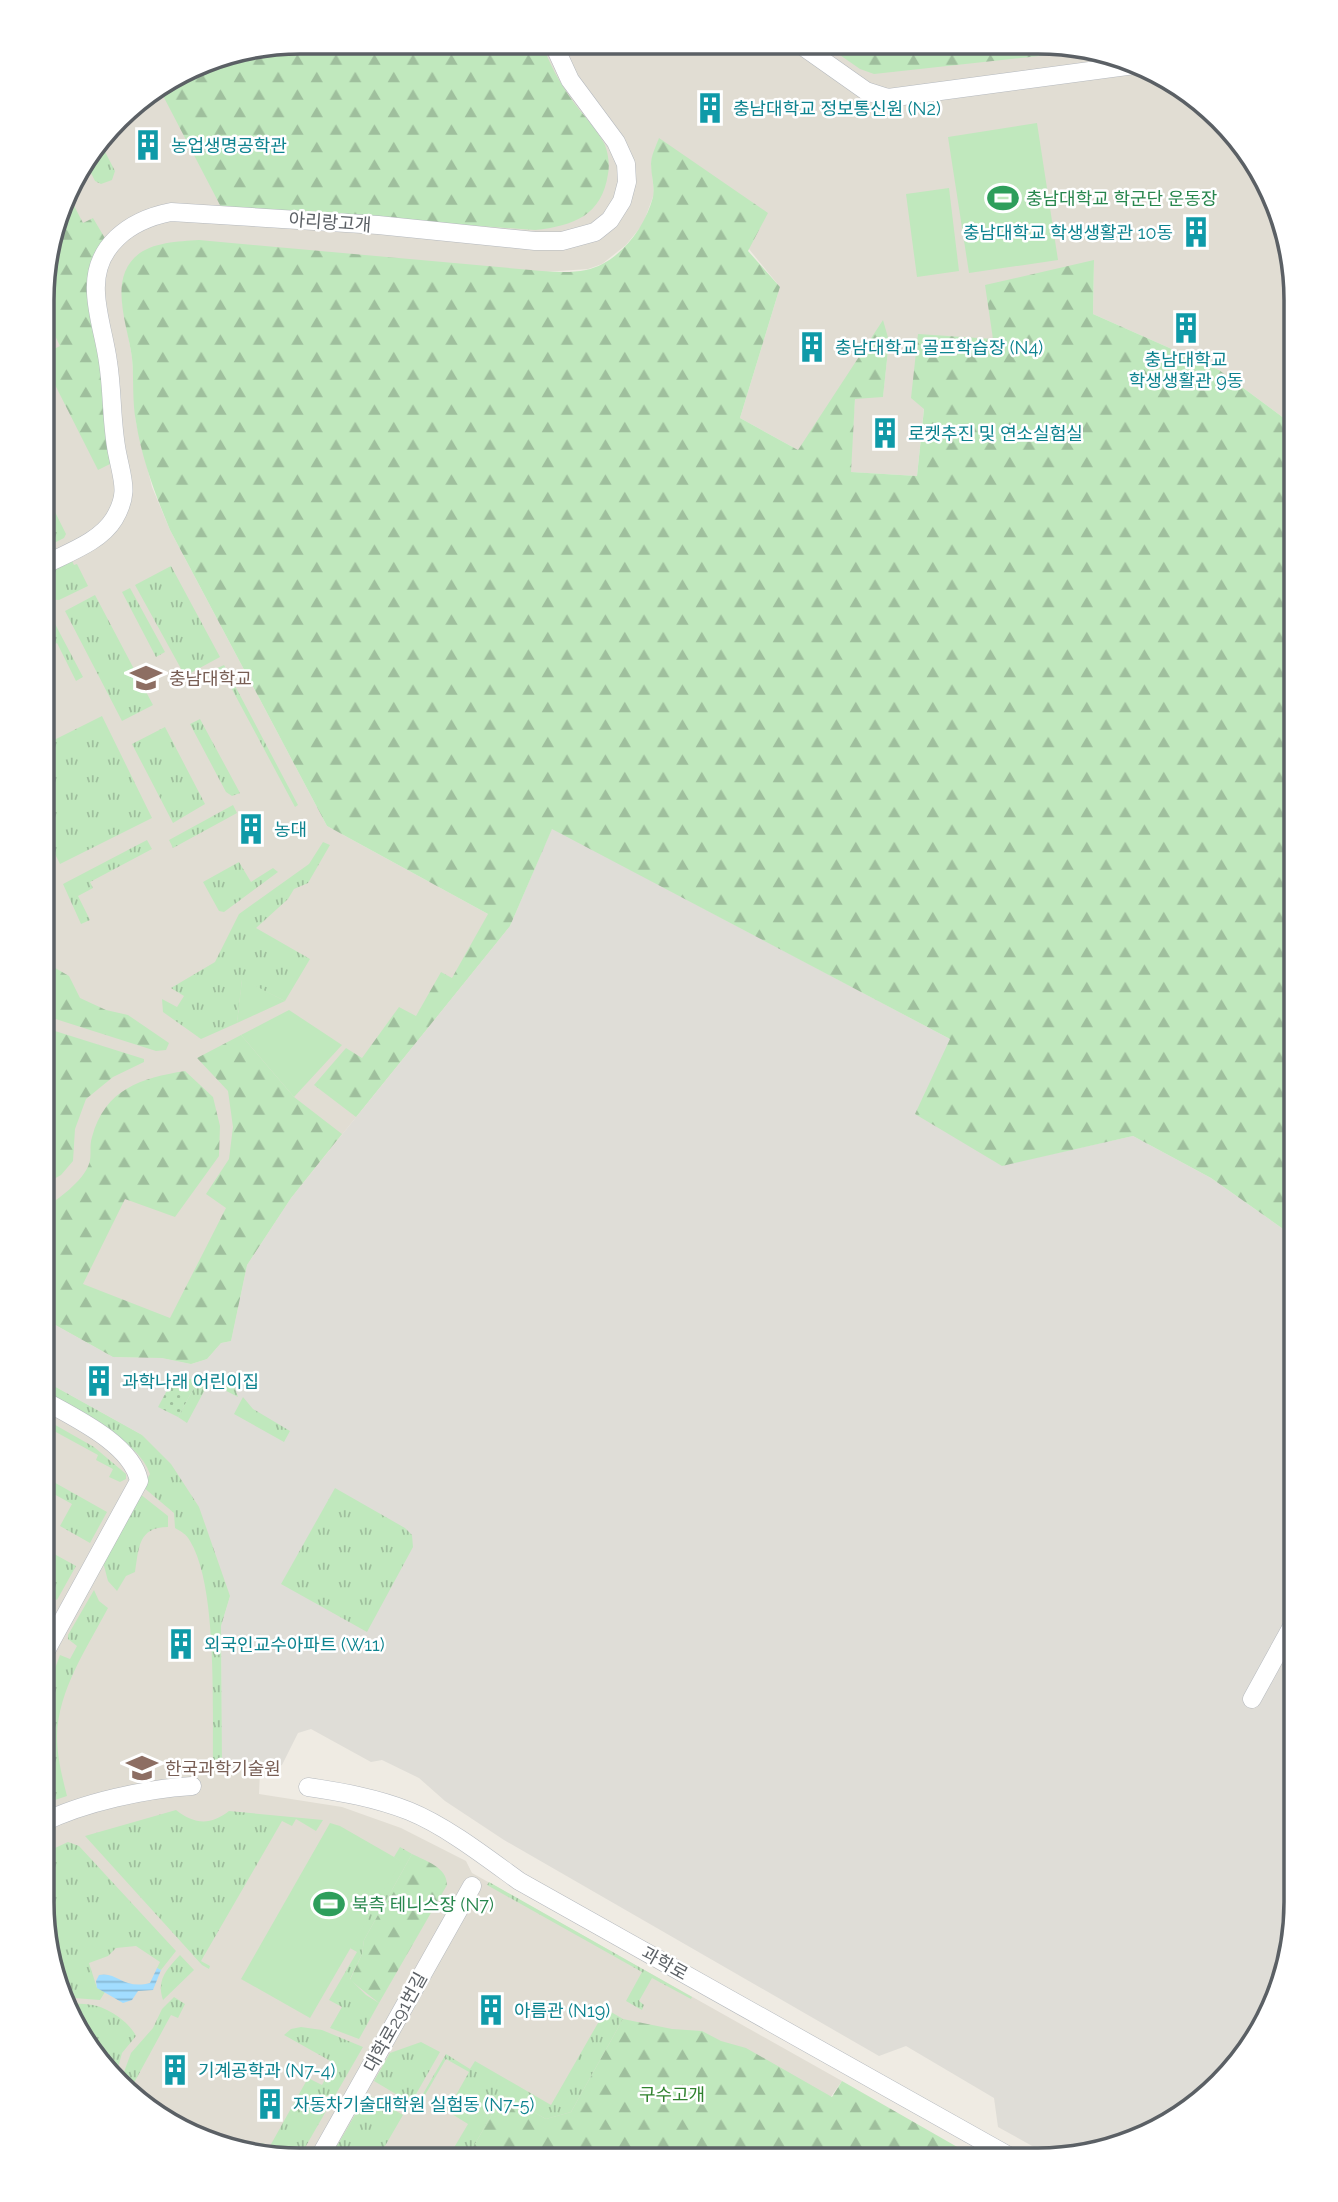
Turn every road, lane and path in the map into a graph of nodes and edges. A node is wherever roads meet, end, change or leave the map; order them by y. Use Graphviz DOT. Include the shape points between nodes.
graph roads {
  1 [pos="814,54"];
  2 [pos="558,55"];
  3 [pos="1119,68"];
  4 [pos="54,560"];
  5 [pos="54,1407"];
  6 [pos="54,1636"];
  7 [pos="1283,1642"];
  8 [pos="1252,1699"];
  9 [pos="192,1786"];
  10 [pos="308,1787"];
  11 [pos="54,1819"];
  12 [pos="472,1886"];
  13 [pos="325,2148"];
  14 [pos="995,2148"];
  1 -- 3 [label="street" via="866,91 888,98"];
  2 -- 4 [label="street, 아리랑고개" via="570,80 617,142 626,164 622,201 595,232 562,241 535,241 172,212 140,220 116,239 99,266 95,290 125,481 123,498 103,533"];
  5 -- 6 [label="street" via="103,1436 136,1468 139,1481"];
  7 -- 8 [label="street"];
  9 -- 11 [label="street" via="106,1801"];
  10 -- 14 [label="street, 과학로" via="354,1794 410,1811 469,1844 519,1881"];
  12 -- 13 [label="street, 대학로291번길"];
}
